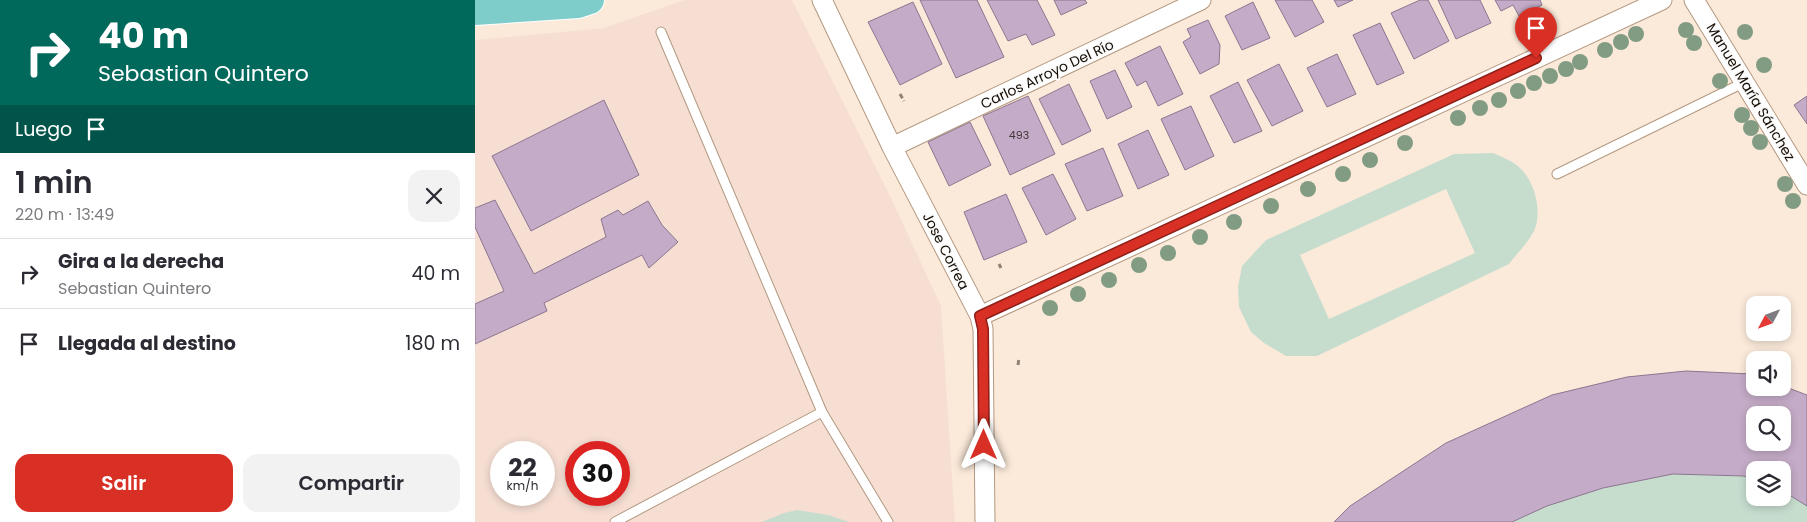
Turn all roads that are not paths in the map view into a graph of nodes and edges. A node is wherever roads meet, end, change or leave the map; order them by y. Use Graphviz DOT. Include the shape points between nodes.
graph roads {
  1 [pos="590,0"];
  2 [pos="822,0"];
  3 [pos="1201,0"];
  4 [pos="1662,0"];
  5 [pos="1694,0"];
  6 [pos="475,11"];
  7 [pos="661,32"];
  8 [pos="1745,82"];
  9 [pos="892,147"];
  10 [pos="1557,174"];
  11 [pos="1807,185"];
  12 [pos="980,316"];
  13 [pos="823,412"];
  14 [pos="615,522"];
  15 [pos="888,522"];
  16 [pos="985,522"];
  1 -- 6 [label="main road" via="578,4"];
  2 -- 9 [label="street, Jose Correa"];
  3 -- 9 [label="street, Carlos Arroyo Del Río"];
  4 -- 12 [label="street"];
  5 -- 8 [label="street, Manuel María Sánchez"];
  7 -- 13 [label="lane"];
  8 -- 10 [label="lane"];
  8 -- 11 [label="street, Manuel María Sánchez"];
  9 -- 12 [label="street, Jose Correa"];
  12 -- 16 [label="street, Jose Correa" via="983,329"];
  13 -- 14 [label="lane"];
  13 -- 15 [label="lane"];
}
